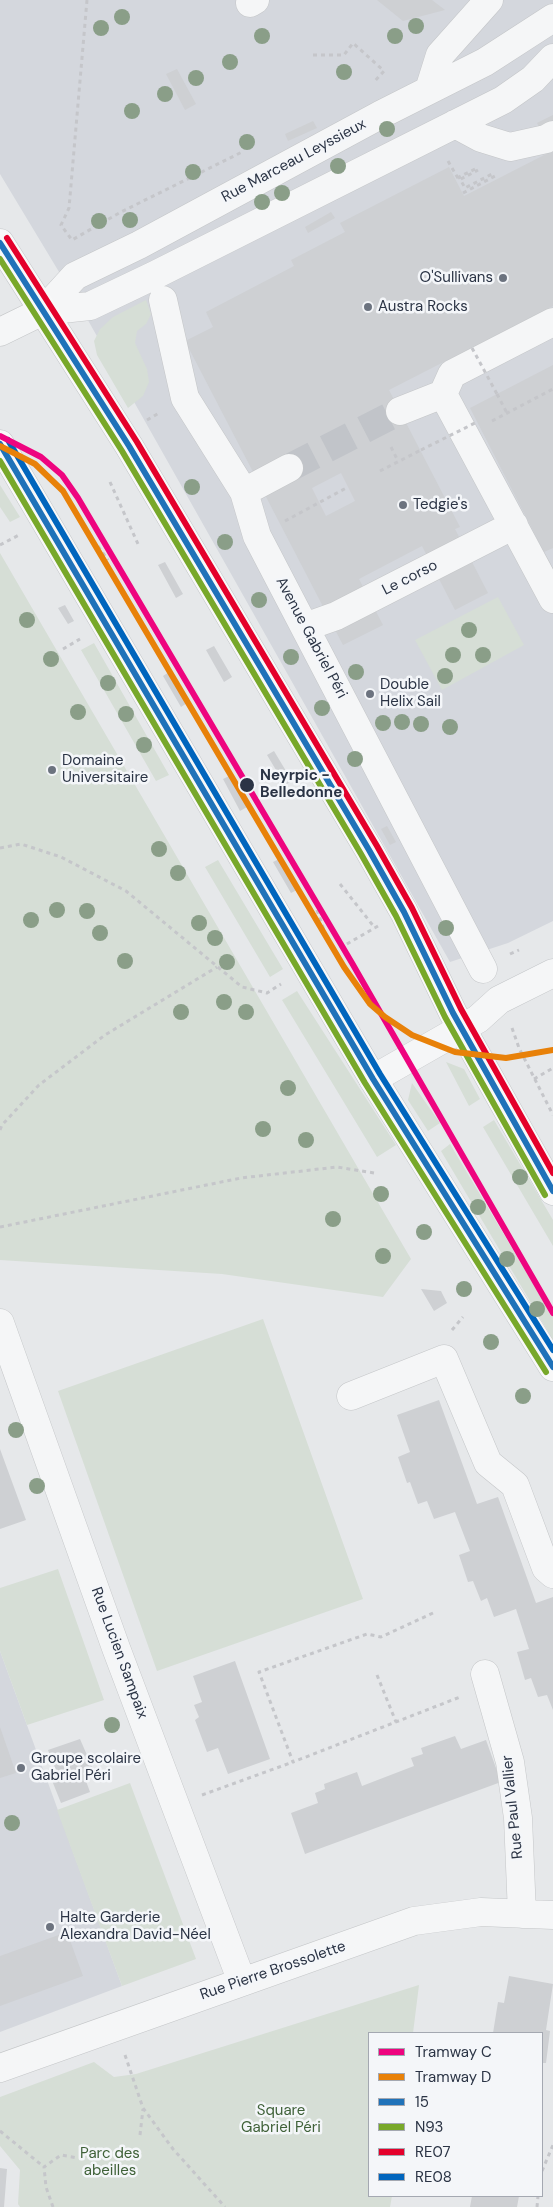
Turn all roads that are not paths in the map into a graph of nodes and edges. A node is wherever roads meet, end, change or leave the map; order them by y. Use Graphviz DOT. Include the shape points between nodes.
graph roads {
  1 [pos="489,0"];
  2 [pos="553,18"];
  3 [pos="553,58"];
  4 [pos="553,76"];
  5 [pos="429,90"];
  6 [pos="503,100"];
  7 [pos="455,124"];
  8 [pos="553,135"];
  9 [pos="0,243"];
  10 [pos="163,300"];
  11 [pos="43,311"];
  12 [pos="553,322"];
  13 [pos="0,332"];
  14 [pos="443,394"];
  15 [pos="400,411"];
  16 [pos="0,444"];
  17 [pos="289,468"];
  18 [pos="244,492"];
  19 [pos="501,510"];
  20 [pos="553,599"];
  21 [pos="305,627"];
  22 [pos="484,969"];
  23 [pos="553,972"];
  24 [pos="462,1028"];
  25 [pos="373,1079"];
  26 [pos="553,1192"];
  27 [pos="0,1323"];
  28 [pos="553,1367"];
  29 [pos="351,1396"];
  30 [pos="553,1574"];
  31 [pos="487,1680"];
  32 [pos="522,1914"];
  33 [pos="553,1915"];
  34 [pos="242,1982"];
  35 [pos="0,2068"];
  1 -- 5 [label="street" via="440,55"];
  2 -- 5 [label="street, Rue Marceau Leyssieux" via="485,62"];
  3 -- 6 [label="street, Rue Marceau Leyssieux" via="533,79"];
  4 -- 6 [label="street"];
  5 -- 11 [label="street, Rue Marceau Leyssieux" via="75,276"];
  6 -- 7 [label="street, Rue Marceau Leyssieux"];
  7 -- 8 [label="street" via="481,138 510,147"];
  7 -- 11 [label="street, Rue Marceau Leyssieux" via="90,306"];
  9 -- 11 [label="main road"];
  10 -- 18 [label="street, Avenue Gabriel Péri" via="185,398"];
  11 -- 13 [label="street, Rue Marceau Leyssieux"];
  11 -- 24 [label="main road" via="129,446 404,912"];
  12 -- 14 [label="street" via="452,374"];
  14 -- 15 [label="street"];
  14 -- 19 [label="street"];
  16 -- 25 [label="main road"];
  17 -- 18 [label="street"];
  18 -- 21 [label="street, Avenue Gabriel Péri" via="257,536"];
  19 -- 20 [label="street"];
  19 -- 21 [label="street, Le corso" via="336,616"];
  21 -- 22 [label="street, Avenue Gabriel Péri"];
  23 -- 24 [label="street" via="499,1000"];
  24 -- 25 [label="street"];
  24 -- 26 [label="main road"];
  25 -- 28 [label="main road"];
  27 -- 34 [label="street, Rue Lucien Sampaix" via="116,1648"];
  29 -- 30 [label="street" via="444,1360 488,1463 515,1485 546,1568"];
  31 -- 32 [label="street, Rue Paul Vallier" via="510,1762 518,1818"];
  32 -- 33 [label="street, Rue Pierre Brossolette"];
  32 -- 34 [label="street, Rue Pierre Brossolette" via="481,1912 414,1922"];
  34 -- 35 [label="street, Rue Pierre Brossolette"];
}
